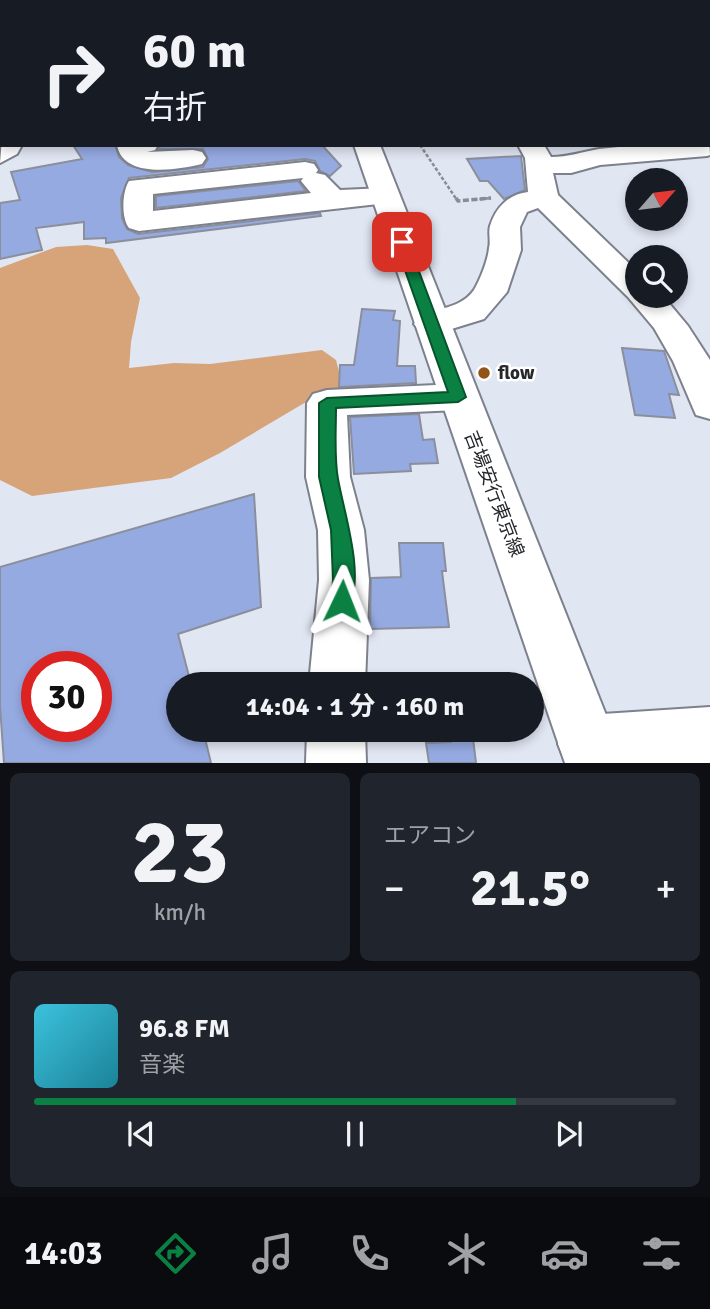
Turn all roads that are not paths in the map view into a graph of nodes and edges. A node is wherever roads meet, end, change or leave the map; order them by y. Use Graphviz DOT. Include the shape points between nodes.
graph roads {
  1 [pos="128,147"];
  2 [pos="368,147"];
  3 [pos="707,147"];
  4 [pos="536,155"];
  5 [pos="305,170"];
  6 [pos="519,195"];
  7 [pos="386,196"];
  8 [pos="332,199"];
  9 [pos="625,279"];
  10 [pos="654,308"];
  11 [pos="432,324"];
  12 [pos="705,378"];
  13 [pos="458,397"];
  14 [pos="338,672"];
  15 [pos="710,735"];
  16 [pos="336,742"];
  17 [pos="591,753"];
  18 [pos="336,763"];
  1 -- 5 [label="street" via="142,162 291,154"];
  2 -- 7 [label="street, 吉場安行東京線"];
  3 -- 4 [label="street" via="598,157 571,165"];
  4 -- 6 [label="street" via="538,187"];
  5 -- 8 [label="street"];
  5 -- 8 [label="street" via="139,187 139,222"];
  6 -- 9 [label="street"];
  6 -- 11 [label="street" via="505,227 505,250 490,292 472,312"];
  7 -- 8 [label="street"];
  7 -- 11 [label="street, 吉場安行東京線"];
  10 -- 12 [label="street"];
  11 -- 13 [label="street, 吉場安行東京線"];
  13 -- 14 [label="street" via="327,403 328,477 341,530 344,580"];
  13 -- 17 [label="street, 吉場安行東京線"];
  15 -- 17 [label="street"];
  16 -- 18 [label="street"];
}
